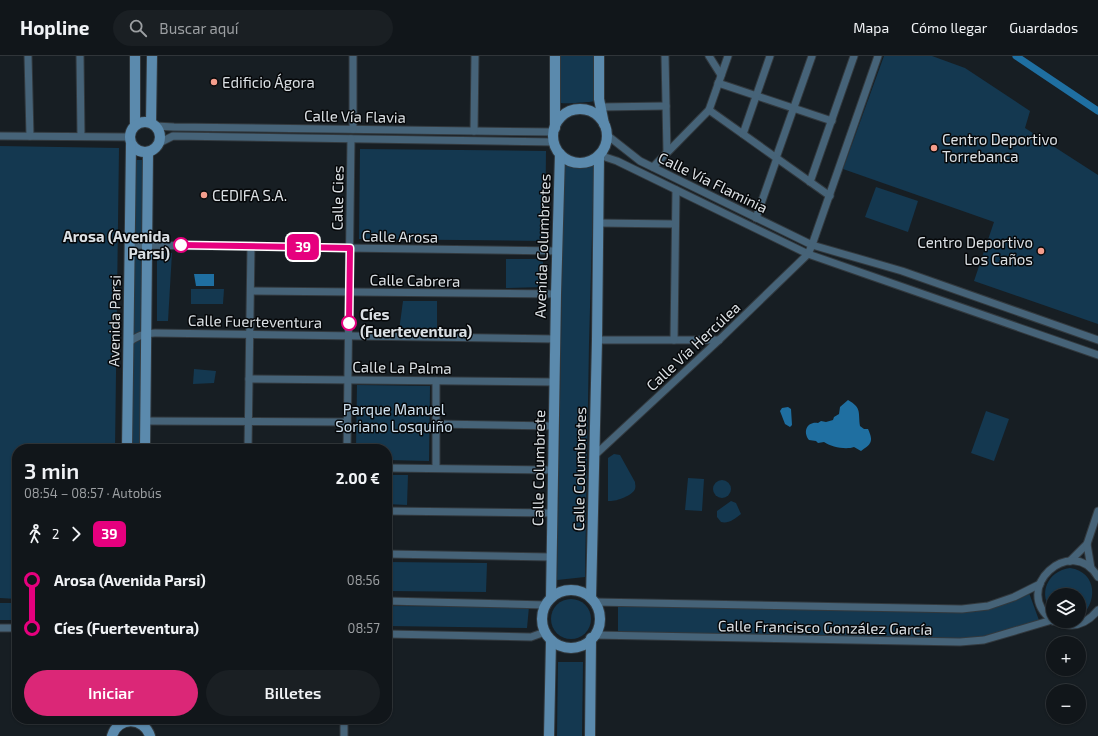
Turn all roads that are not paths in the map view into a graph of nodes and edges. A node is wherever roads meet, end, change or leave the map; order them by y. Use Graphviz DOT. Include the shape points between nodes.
graph roads {
  1 [pos="28,56"];
  2 [pos="80,56"];
  3 [pos="135,56"];
  4 [pos="152,56"];
  5 [pos="353,56"];
  6 [pos="475,56"];
  7 [pos="555,56"];
  8 [pos="599,56"];
  9 [pos="665,56"];
  10 [pos="709,56"];
  11 [pos="728,56"];
  12 [pos="770,56"];
  13 [pos="812,56"];
  14 [pos="854,56"];
  15 [pos="878,56"];
  16 [pos="721,75"];
  17 [pos="718,83"];
  18 [pos="756,96"];
  19 [pos="600,106"];
  20 [pos="666,106"];
  21 [pos="793,108"];
  22 [pos="709,110"];
  23 [pos="832,121"];
  24 [pos="153,124"];
  25 [pos="135,125"];
  26 [pos="352,130"];
  27 [pos="606,130"];
  28 [pos="474,131"];
  29 [pos="554,134"];
  30 [pos="743,134"];
  31 [pos="0,136"];
  32 [pos="30,136"];
  33 [pos="81,136"];
  34 [pos="351,139"];
  35 [pos="130,141"];
  36 [pos="159,143"];
  37 [pos="148,152"];
  38 [pos="667,152"];
  39 [pos="560,154"];
  40 [pos="599,155"];
  41 [pos="776,158"];
  42 [pos="654,167"];
  43 [pos="810,182"];
  44 [pos="676,190"];
  45 [pos="830,196"];
  46 [pos="756,218"];
  47 [pos="598,223"];
  48 [pos="676,224"];
  49 [pos="130,245"];
  50 [pos="147,245"];
  51 [pos="812,245"];
  52 [pos="251,246"];
  53 [pos="350,248"];
  54 [pos="557,251"];
  55 [pos="808,254"];
  56 [pos="251,291"];
  57 [pos="349,292"];
  58 [pos="556,294"];
  59 [pos="146,333"];
  60 [pos="250,334"];
  61 [pos="348,336"];
  62 [pos="555,339"];
  63 [pos="597,340"];
  64 [pos="674,340"];
  65 [pos="719,340"];
  66 [pos="1098,340"];
  67 [pos="128,343"];
  68 [pos="1098,355"];
  69 [pos="249,379"];
  70 [pos="348,380"];
  71 [pos="436,381"];
  72 [pos="554,382"];
  73 [pos="145,421"];
  74 [pos="248,421"];
  75 [pos="347,422"];
  76 [pos="436,424"];
  77 [pos="553,426"];
  78 [pos="127,444"];
  79 [pos="145,444"];
  80 [pos="248,444"];
  81 [pos="347,444"];
  82 [pos="595,455"];
  83 [pos="392,468"];
  84 [pos="436,468"];
  85 [pos="553,470"];
  86 [pos="392,511"];
  87 [pos="1098,512"];
  88 [pos="552,513"];
  89 [pos="1087,544"];
  90 [pos="392,554"];
  91 [pos="551,557"];
  92 [pos="1070,561"];
  93 [pos="1091,568"];
  94 [pos="1098,577"];
  95 [pos="1040,584"];
  96 [pos="593,600"];
  97 [pos="392,601"];
  98 [pos="548,601"];
  99 [pos="1098,610"];
  100 [pos="1046,614"];
  101 [pos="1086,622"];
  102 [pos="1046,623"];
  103 [pos="0,628"];
  104 [pos="12,628"];
  105 [pos="392,634"];
  106 [pos="548,636"];
  107 [pos="593,637"];
  108 [pos="120,724"];
  109 [pos="144,724"];
  110 [pos="344,724"];
  111 [pos="112,736"];
  112 [pos="150,736"];
  113 [pos="344,736"];
  114 [pos="549,736"];
  115 [pos="590,736"];
  1 -- 32 [label="street"];
  2 -- 33 [label="street"];
  3 -- 25 [label="street"];
  4 -- 24 [label="street"];
  5 -- 26 [label="street"];
  6 -- 28 [label="street"];
  7 -- 29 [label="street"];
  8 -- 19 [label="street"];
  9 -- 20 [label="street"];
  10 -- 16 [label="street"];
  11 -- 16 [label="street"];
  12 -- 18 [label="street"];
  13 -- 21 [label="street"];
  14 -- 23 [label="street"];
  15 -- 45 [label="street"];
  16 -- 17 [label="street"];
  17 -- 18 [label="street"];
  17 -- 22 [label="street"];
  18 -- 21 [label="street"];
  18 -- 30 [label="street"];
  19 -- 20 [label="street"];
  19 -- 27 [label="street"];
  20 -- 38 [label="street"];
  21 -- 23 [label="street"];
  21 -- 41 [label="street"];
  22 -- 30 [label="street"];
  22 -- 38 [label="street"];
  23 -- 43 [label="street"];
  24 -- 25 [label="street" via="142,121"];
  24 -- 26 [label="street, Calle Vía Flavia" via="174,127"];
  24 -- 36 [label="street" via="160,134"];
  25 -- 35 [label="street"];
  26 -- 28 [label="street, Calle Vía Flavia"];
  27 -- 29 [label="street" via="594,114 579,110 564,115 558,121"];
  27 -- 40 [label="street" via="605,146"];
  27 -- 42 [label="street, Calle Vía Flaminia" via="640,161"];
  28 -- 29 [label="street, Calle Vía Flavia"];
  29 -- 34 [label="street, Calle Vía Flavia"];
  29 -- 39 [label="street"];
  30 -- 41 [label="street"];
  31 -- 32 [label="street"];
  32 -- 33 [label="street"];
  33 -- 35 [label="street"];
  34 -- 36 [label="street, Calle Vía Flavia" via="173,136"];
  34 -- 53 [label="street, Calle Cies"];
  35 -- 37 [label="street" via="138,151"];
  35 -- 49 [label="street, Avenida Parsi"];
  36 -- 37 [label="street"];
  37 -- 50 [label="street"];
  38 -- 42 [label="street"];
  39 -- 40 [label="street" via="575,163 584,163"];
  39 -- 54 [label="street, Avenida Columbretes"];
  40 -- 44 [label="street, Calle Vía Flaminia"];
  40 -- 47 [label="street"];
  41 -- 43 [label="street"];
  41 -- 46 [label="street"];
  42 -- 46 [label="street, Calle Vía Flaminia"];
  43 -- 45 [label="street"];
  44 -- 48 [label="street"];
  44 -- 55 [label="street, Calle Vía Flaminia"];
  45 -- 51 [label="street"];
  46 -- 51 [label="street, Calle Vía Flaminia"];
  47 -- 48 [label="street"];
  47 -- 63 [label="street"];
  48 -- 64 [label="street"];
  49 -- 50 [label="street, Calle Arosa"];
  49 -- 67 [label="street, Avenida Parsi"];
  50 -- 52 [label="street, Calle Arosa"];
  50 -- 59 [label="street"];
  51 -- 55 [label="street"];
  51 -- 66 [label="street, Calle Vía Flaminia" via="902,271"];
  52 -- 53 [label="street, Calle Arosa"];
  52 -- 56 [label="street"];
  53 -- 54 [label="street, Calle Arosa"];
  53 -- 57 [label="street, Calle Cies"];
  54 -- 58 [label="street, Avenida Columbretes"];
  55 -- 65 [label="street, Calle Vía Hercúlea"];
  55 -- 68 [label="street, Calle Vía Flaminia"];
  56 -- 57 [label="street, Calle Cabrera"];
  56 -- 60 [label="street"];
  57 -- 58 [label="street, Calle Cabrera"];
  57 -- 61 [label="street, Calle Cies"];
  58 -- 62 [label="street, Avenida Columbretes"];
  59 -- 60 [label="street, Calle Fuerteventura"];
  59 -- 67 [label="street"];
  59 -- 73 [label="street"];
  60 -- 61 [label="street, Calle Fuerteventura"];
  60 -- 69 [label="street"];
  61 -- 62 [label="street, Calle Fuerteventura"];
  61 -- 70 [label="street, Calle Cies"];
  62 -- 72 [label="street, Calle Columbrete"];
  63 -- 64 [label="street"];
  63 -- 82 [label="street, Calle Columbretes"];
  64 -- 65 [label="street"];
  65 -- 82 [label="street, Calle Vía Hercúlea"];
  67 -- 78 [label="street, Avenida Parsi"];
  69 -- 70 [label="street, Calle La Palma"];
  69 -- 74 [label="street"];
  70 -- 71 [label="street, Calle La Palma"];
  70 -- 75 [label="street, Calle Cies"];
  71 -- 72 [label="street, Calle La Palma"];
  71 -- 76 [label="street"];
  72 -- 77 [label="street, Calle Columbrete"];
  73 -- 74 [label="street"];
  73 -- 79 [label="street"];
  74 -- 75 [label="street"];
  74 -- 80 [label="street"];
  75 -- 81 [label="street, Calle Cies"];
  76 -- 77 [label="street"];
  76 -- 84 [label="street"];
  77 -- 85 [label="street, Calle Columbrete"];
  82 -- 96 [label="street, Calle Columbretes"];
  83 -- 84 [label="street"];
  84 -- 85 [label="street"];
  85 -- 88 [label="street, Calle Columbrete"];
  86 -- 88 [label="street"];
  87 -- 89 [label="street"];
  88 -- 91 [label="street, Calle Columbrete"];
  89 -- 92 [label="street"];
  89 -- 93 [label="street"];
  90 -- 91 [label="street"];
  91 -- 98 [label="street, Calle Columbrete"];
  92 -- 93 [label="street"];
  92 -- 95 [label="street" via="1049,570"];
  93 -- 94 [label="street"];
  95 -- 96 [label="street, Calle Francisco González García" via="988,606 962,609"];
  95 -- 100 [label="street" via="1040,604"];
  96 -- 98 [label="street" via="575,590 562,592"];
  96 -- 107 [label="street" via="600,619"];
  97 -- 98 [label="street"];
  98 -- 106 [label="street" via="542,613 542,623"];
  99 -- 101 [label="street"];
  102 -- 107 [label="street, Calle Francisco González García" via="984,640 960,642"];
  103 -- 104 [label="street"];
  105 -- 106 [label="street"];
  106 -- 107 [label="street" via="566,647 582,645"];
  106 -- 114 [label="street"];
  107 -- 115 [label="street"];
  108 -- 111 [label="street"];
  109 -- 112 [label="street"];
  110 -- 113 [label="street"];
}
